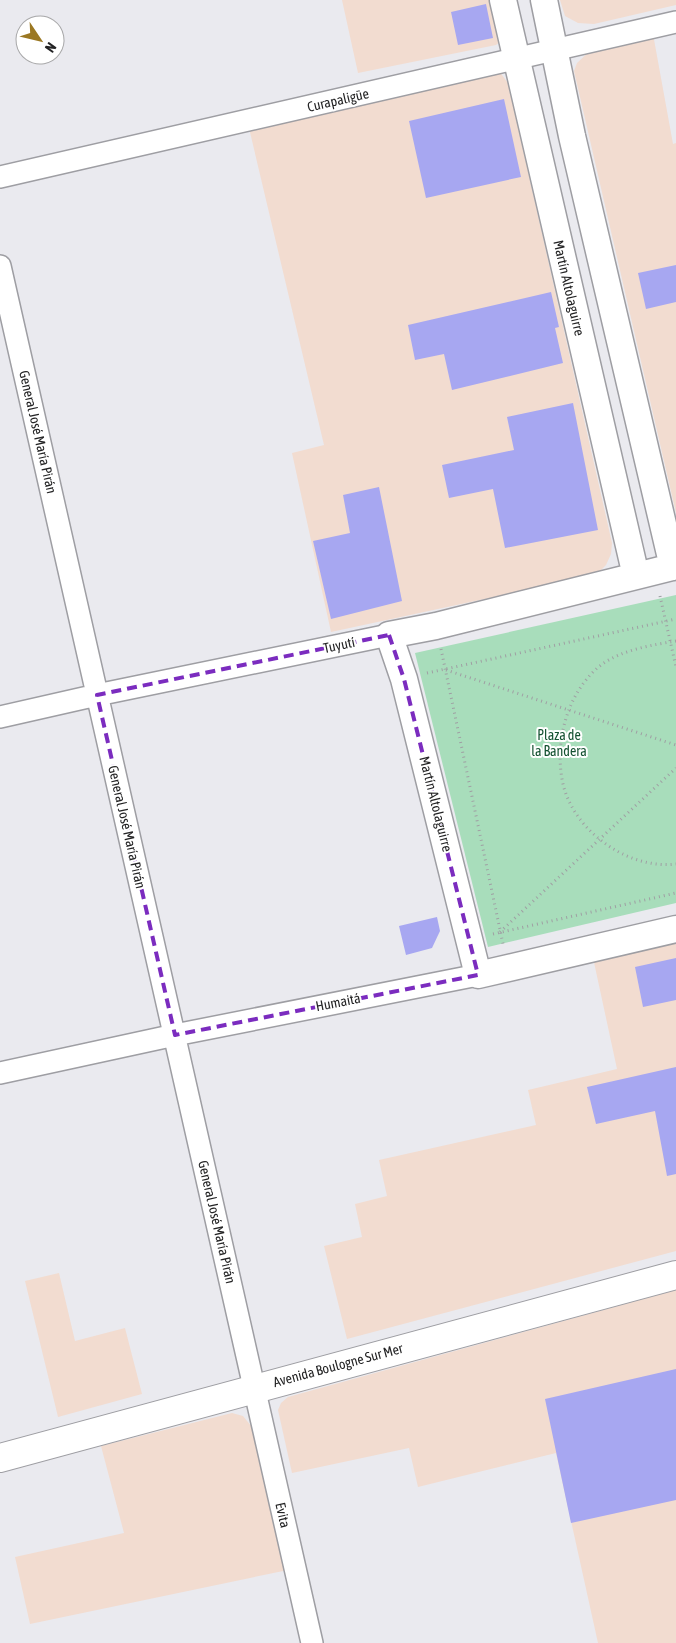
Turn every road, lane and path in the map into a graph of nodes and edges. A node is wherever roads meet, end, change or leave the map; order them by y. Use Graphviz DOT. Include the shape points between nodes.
graph roads {
  1 [pos="503,0"];
  2 [pos="544,0"];
  3 [pos="676,22"];
  4 [pos="554,49"];
  5 [pos="515,60"];
  6 [pos="0,176"];
  7 [pos="0,266"];
  8 [pos="660,570"];
  9 [pos="676,619"];
  10 [pos="666,621"];
  11 [pos="436,626"];
  12 [pos="390,635"];
  13 [pos="676,641"];
  14 [pos="670,642"];
  15 [pos="676,667"];
  16 [pos="445,669"];
  17 [pos="404,678"];
  18 [pos="97,695"];
  19 [pos="568,710"];
  20 [pos="0,718"];
  21 [pos="676,745"];
  22 [pos="676,768"];
  23 [pos="600,840"];
  24 [pos="676,864"];
  25 [pos="676,893"];
  26 [pos="676,929"];
  27 [pos="500,932"];
  28 [pos="471,938"];
  29 [pos="508,968"];
  30 [pos="478,974"];
  31 [pos="175,1035"];
  32 [pos="0,1073"];
  33 [pos="676,1274"];
  34 [pos="254,1388"];
  35 [pos="0,1458"];
  36 [pos="312,1643"];
  1 -- 5 [label="street, Martín Altolaguirre"];
  2 -- 4 [label="street"];
  3 -- 4 [label="street, Curapaligüe"];
  4 -- 5 [label="street, Curapaligüe"];
  4 -- 8 [label="street"];
  5 -- 6 [label="street, Curapaligüe"];
  5 -- 8 [label="street, Martín Altolaguirre"];
  7 -- 18 [label="street, General José María Pirán"];
  8 -- 10 [label="path"];
  8 -- 11 [label="street, Tuyutí"];
  9 -- 10 [label="path"];
  10 -- 14 [label="path"];
  10 -- 16 [label="path"];
  11 -- 12 [label="street, Tuyutí"];
  11 -- 16 [label="path"];
  12 -- 17 [label="street, Martín Altolaguirre"];
  12 -- 18 [label="street, Tuyutí"];
  13 -- 14 [label="path"];
  14 -- 15 [label="path"];
  14 -- 19 [label="path" via="632,650 601,665 581,687"];
  16 -- 17 [label="path"];
  16 -- 19 [label="path"];
  16 -- 27 [label="path"];
  17 -- 28 [label="street, Martín Altolaguirre"];
  18 -- 20 [label="street, Tuyutí"];
  18 -- 31 [label="street, General José María Pirán"];
  19 -- 21 [label="path"];
  19 -- 23 [label="path" via="561,745 562,779 571,806"];
  22 -- 23 [label="path"];
  23 -- 24 [label="path" via="628,858"];
  23 -- 27 [label="path"];
  25 -- 27 [label="path"];
  26 -- 29 [label="street, Humaitá"];
  27 -- 28 [label="path"];
  27 -- 29 [label="path"];
  28 -- 30 [label="street, Martín Altolaguirre"];
  29 -- 30 [label="street, Humaitá"];
  30 -- 31 [label="street, Humaitá"];
  31 -- 32 [label="street, Humaitá"];
  31 -- 34 [label="street, General José María Pirán"];
  33 -- 34 [label="main road, Avenida Boulogne Sur Mer"];
  34 -- 35 [label="main road, Avenida Boulogne Sur Mer"];
  34 -- 36 [label="street, Evita"];
}
